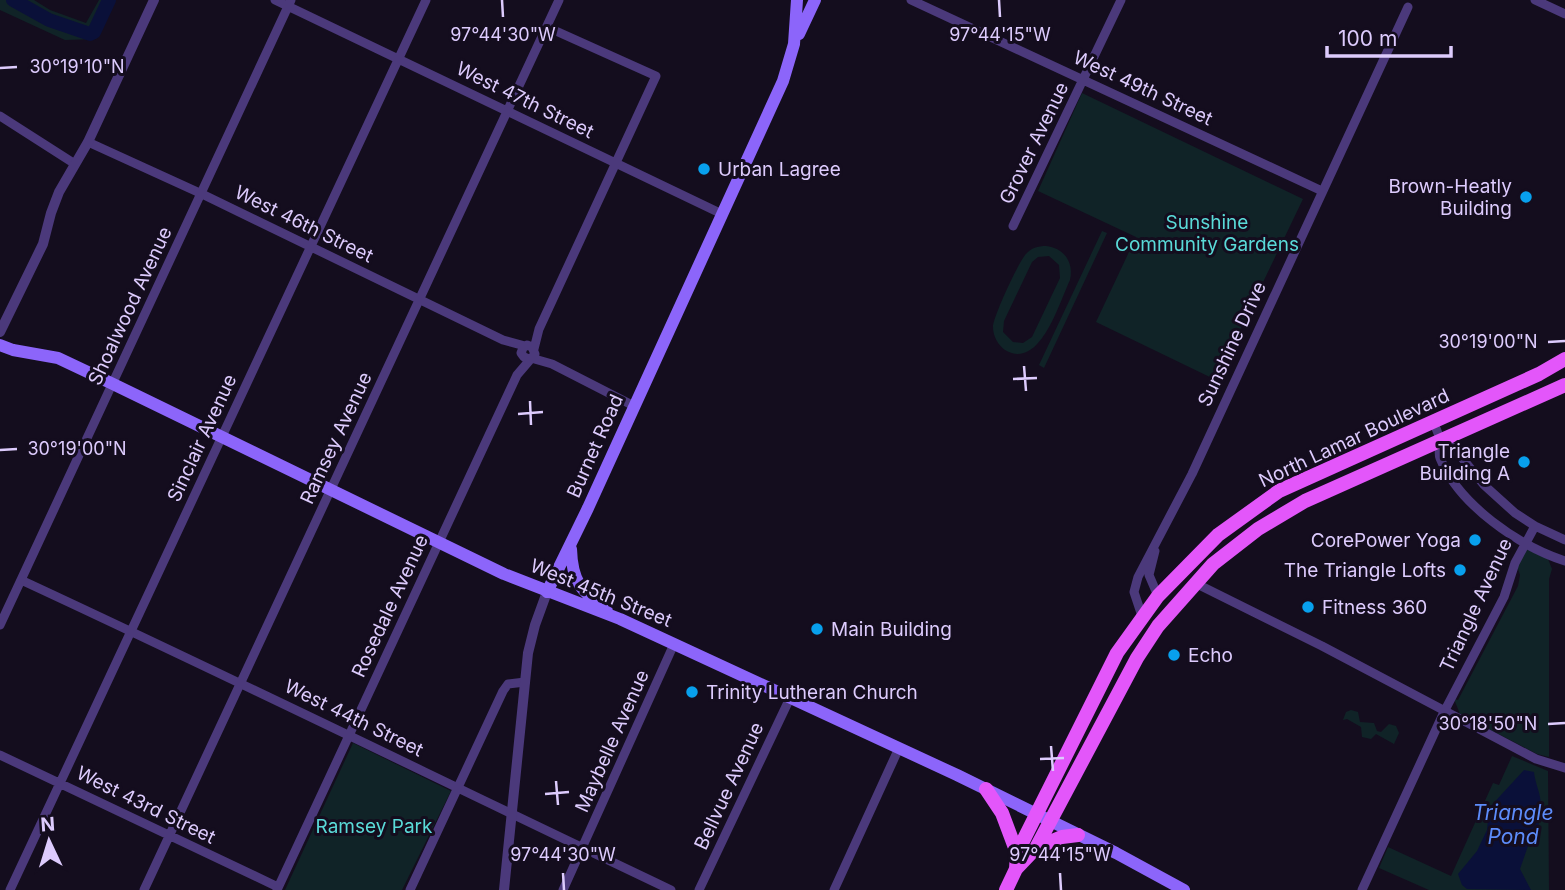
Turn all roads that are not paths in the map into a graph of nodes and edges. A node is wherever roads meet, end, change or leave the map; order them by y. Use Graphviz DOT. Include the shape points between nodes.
graph roads {
  1 [pos="154,0"];
  2 [pos="275,0"];
  3 [pos="426,0"];
  4 [pos="559,0"];
  5 [pos="797,0"];
  6 [pos="815,0"];
  7 [pos="911,0"];
  8 [pos="1121,0"];
  9 [pos="1535,0"];
  10 [pos="290,3"];
  11 [pos="1408,7"];
  12 [pos="1565,14"];
  13 [pos="547,27"];
  14 [pos="794,44"];
  15 [pos="399,59"];
  16 [pos="1084,80"];
  17 [pos="508,110"];
  18 [pos="0,116"];
  19 [pos="88,142"];
  20 [pos="75,164"];
  21 [pos="615,164"];
  22 [pos="1322,191"];
  23 [pos="202,194"];
  24 [pos="722,214"];
  25 [pos="1013,226"];
  26 [pos="312,247"];
  27 [pos="419,300"];
  28 [pos="0,332"];
  29 [pos="0,345"];
  30 [pos="528,352"];
  31 [pos="1565,359"];
  32 [pos="1539,373"];
  33 [pos="113,384"];
  34 [pos="1565,385"];
  35 [pos="634,406"];
  36 [pos="1500,414"];
  37 [pos="1433,422"];
  38 [pos="222,436"];
  39 [pos="1440,440"];
  40 [pos="331,489"];
  41 [pos="1260,504"];
  42 [pos="1270,521"];
  43 [pos="1535,526"];
  44 [pos="1565,540"];
  45 [pos="440,542"];
  46 [pos="1157,542"];
  47 [pos="1525,542"];
  48 [pos="570,545"];
  49 [pos="1565,561"];
  50 [pos="21,580"];
  51 [pos="1198,582"];
  52 [pos="547,592"];
  53 [pos="1158,596"];
  54 [pos="1142,616"];
  55 [pos="615,617"];
  56 [pos="0,625"];
  57 [pos="1158,626"];
  58 [pos="132,631"];
  59 [pos="674,644"];
  60 [pos="240,682"];
  61 [pos="525,682"];
  62 [pos="790,698"];
  63 [pos="1444,712"];
  64 [pos="350,734"];
  65 [pos="899,748"];
  66 [pos="0,755"];
  67 [pos="1565,768"];
  68 [pos="60,783"];
  69 [pos="458,789"];
  70 [pos="986,789"];
  71 [pos="1037,814"];
  72 [pos="512,816"];
  73 [pos="1051,821"];
  74 [pos="1078,835"];
  75 [pos="169,836"];
  76 [pos="582,848"];
  77 [pos="1037,848"];
  78 [pos="1017,853"];
  79 [pos="1016,869"];
  80 [pos="277,888"];
  81 [pos="10,890"];
  82 [pos="144,890"];
  83 [pos="410,890"];
  84 [pos="503,890"];
  85 [pos="563,890"];
  86 [pos="671,890"];
  87 [pos="699,890"];
  88 [pos="834,890"];
  89 [pos="1006,890"];
  90 [pos="1184,890"];
  91 [pos="1362,890"];
  1 -- 19 [label="street"];
  2 -- 10 [label="street, West 47th Street"];
  3 -- 15 [label="street, Sinclair Avenue"];
  4 -- 13 [label="street, Ramsey Avenue"];
  5 -- 14 [label="main road, Burnet Road"];
  6 -- 14 [label="main road"];
  7 -- 16 [label="street, West 49th Street"];
  8 -- 16 [label="street, Grover Avenue"];
  9 -- 12 [label="street"];
  10 -- 15 [label="street, West 47th Street"];
  10 -- 23 [label="street, Shoalwood Avenue"];
  11 -- 22 [label="street, Sunshine Drive"];
  13 -- 17 [label="street, Ramsey Avenue"];
  13 -- 21 [label="street, Rosedale Avenue" via="656,76"];
  14 -- 24 [label="main road, Burnet Road" via="783,81"];
  15 -- 17 [label="street, West 47th Street"];
  15 -- 26 [label="street, Sinclair Avenue"];
  16 -- 22 [label="street, West 49th Street"];
  16 -- 25 [label="street, Grover Avenue"];
  17 -- 21 [label="street, West 47th Street"];
  17 -- 27 [label="street, Ramsey Avenue"];
  18 -- 20 [label="street"];
  19 -- 20 [label="street"];
  19 -- 23 [label="street, West 46th Street"];
  20 -- 28 [label="street"];
  21 -- 24 [label="street, West 47th Street"];
  21 -- 30 [label="street, Rosedale Avenue"];
  22 -- 46 [label="street, Sunshine Drive"];
  23 -- 26 [label="street, West 46th Street"];
  23 -- 33 [label="street, Shoalwood Avenue"];
  24 -- 35 [label="main road, Burnet Road"];
  26 -- 27 [label="street, West 46th Street"];
  26 -- 38 [label="street, Sinclair Avenue"];
  27 -- 30 [label="street, West 46th Street"];
  27 -- 40 [label="street, Ramsey Avenue"];
  29 -- 33 [label="main road, West 45th Street" via="58,358"];
  30 -- 35 [label="street, West 46th Street" via="548,358"];
  30 -- 45 [label="street, Rosedale Avenue"];
  31 -- 32 [label="main road, North Lamar Boulevard"];
  32 -- 36 [label="main road" via="1538,386"];
  32 -- 37 [label="main road, North Lamar Boulevard"];
  33 -- 38 [label="main road, West 45th Street"];
  33 -- 50 [label="street, Shoalwood Avenue"];
  34 -- 36 [label="main road, North Lamar Boulevard"];
  35 -- 48 [label="main road, Burnet Road"];
  36 -- 39 [label="main road, North Lamar Boulevard"];
  37 -- 39 [label="street"];
  37 -- 41 [label="main road, North Lamar Boulevard" via="1308,477"];
  38 -- 40 [label="main road, West 45th Street"];
  38 -- 58 [label="street, Sinclair Avenue"];
  39 -- 42 [label="main road, North Lamar Boulevard"];
  39 -- 43 [label="street" via="1454,447 1498,500"];
  39 -- 47 [label="street" via="1438,456 1466,497"];
  40 -- 45 [label="main road, West 45th Street"];
  40 -- 60 [label="street, Ramsey Avenue"];
  41 -- 42 [label="main road"];
  41 -- 53 [label="main road, North Lamar Boulevard" via="1218,535"];
  42 -- 51 [label="main road, North Lamar Boulevard" via="1213,564"];
  43 -- 44 [label="street"];
  43 -- 47 [label="street, Triangle Avenue"];
  45 -- 52 [label="main road, West 45th Street"];
  45 -- 64 [label="street, Rosedale Avenue"];
  46 -- 53 [label="street, Sunshine Drive" via="1149,575"];
  46 -- 54 [label="street, Sunshine Drive" via="1135,587"];
  47 -- 49 [label="street"];
  47 -- 63 [label="street, Triangle Avenue" via="1504,597"];
  48 -- 52 [label="main road, Burnet Road"];
  48 -- 55 [label="main road" via="579,587"];
  50 -- 56 [label="street, Shoalwood Avenue"];
  50 -- 58 [label="street, West 44th Street"];
  51 -- 57 [label="main road, North Lamar Boulevard"];
  51 -- 63 [label="street"];
  52 -- 55 [label="main road, West 45th Street"];
  52 -- 61 [label="street, Burnet Road" via="531,639"];
  53 -- 54 [label="main road, North Lamar Boulevard"];
  53 -- 57 [label="main road"];
  54 -- 71 [label="main road, North Lamar Boulevard" via="1117,653"];
  55 -- 59 [label="main road, West 45th Street"];
  57 -- 73 [label="main road, North Lamar Boulevard" via="1120,687"];
  58 -- 60 [label="street, West 44th Street"];
  58 -- 68 [label="street, Sinclair Avenue"];
  59 -- 62 [label="main road, West 45th Street"];
  59 -- 76 [label="street, Maybelle Avenue"];
  60 -- 64 [label="street, West 44th Street"];
  60 -- 75 [label="street, Ramsey Avenue"];
  61 -- 69 [label="street" via="508,684 503,691"];
  61 -- 72 [label="street, Burnet Road"];
  62 -- 65 [label="main road, West 45th Street"];
  62 -- 87 [label="street, Bellvue Avenue"];
  63 -- 67 [label="street" via="1536,759"];
  63 -- 91 [label="street, Triangle Avenue"];
  64 -- 69 [label="street, West 44th Street"];
  64 -- 80 [label="street, Rosedale Avenue"];
  65 -- 70 [label="main road, West 45th Street"];
  65 -- 88 [label="street"];
  66 -- 68 [label="street, West 43rd Street"];
  68 -- 75 [label="street, West 43rd Street"];
  68 -- 81 [label="street, Sinclair Avenue"];
  69 -- 72 [label="street, West 44th Street"];
  69 -- 83 [label="street"];
  70 -- 71 [label="main road, West 45th Street"];
  70 -- 78 [label="main road" via="1002,813"];
  71 -- 73 [label="main road, West 45th Street"];
  71 -- 78 [label="main road, North Lamar Boulevard"];
  72 -- 76 [label="street, West 44th Street"];
  72 -- 84 [label="street, Burnet Road"];
  73 -- 74 [label="main road, West 45th Street"];
  73 -- 77 [label="main road, North Lamar Boulevard"];
  74 -- 77 [label="main road"];
  74 -- 90 [label="main road, West 45th Street"];
  75 -- 80 [label="street, West 43rd Street"];
  75 -- 82 [label="street, Ramsey Avenue"];
  76 -- 85 [label="street, Maybelle Avenue"];
  76 -- 86 [label="street, West 44th Street"];
  77 -- 79 [label="main road, North Lamar Boulevard"];
  78 -- 79 [label="main road, North Lamar Boulevard"];
  79 -- 89 [label="main road, North Lamar Boulevard"];
}
